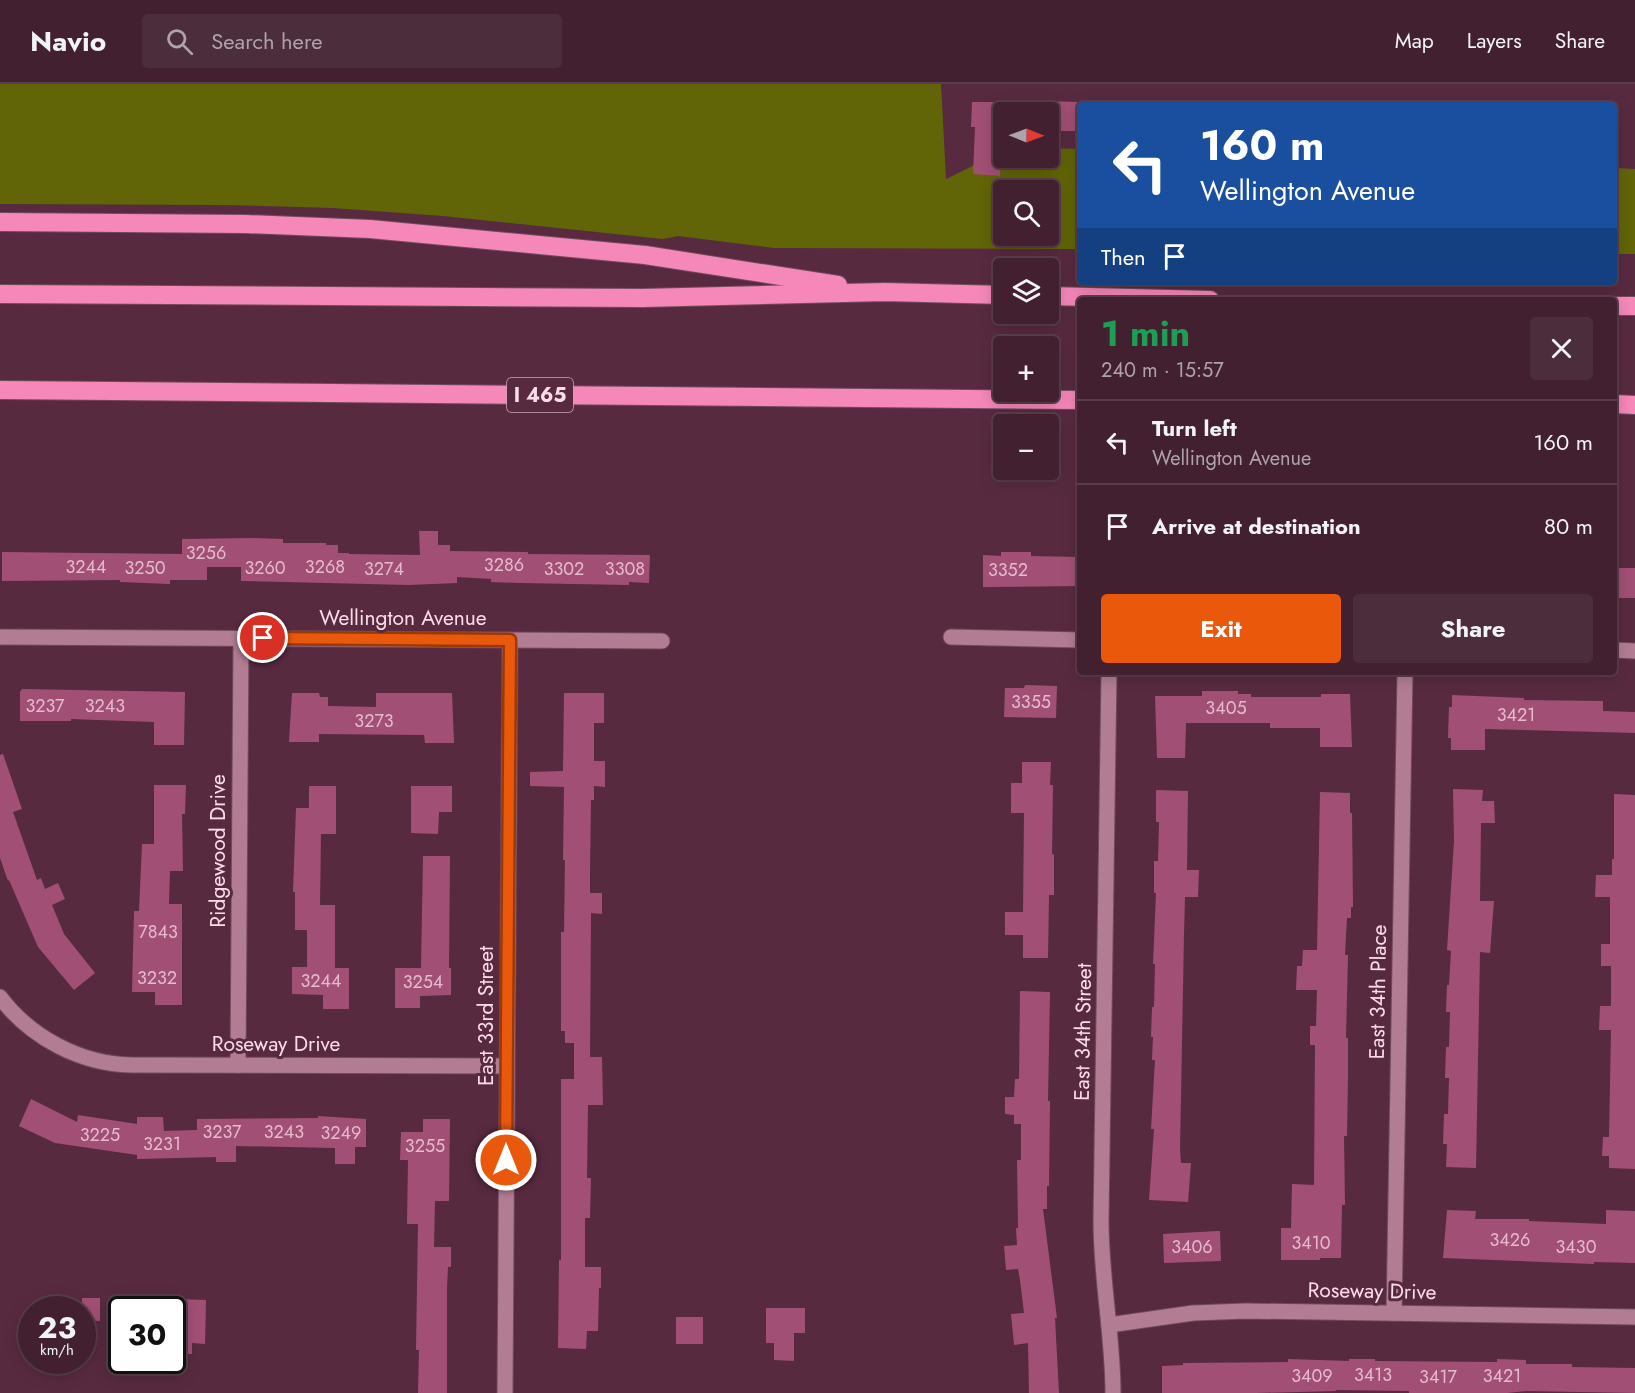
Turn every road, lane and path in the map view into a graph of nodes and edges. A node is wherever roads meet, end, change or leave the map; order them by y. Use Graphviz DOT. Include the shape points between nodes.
graph roads {
  1 [pos="0,222"];
  2 [pos="885,292"];
  3 [pos="0,294"];
  4 [pos="993,295"];
  5 [pos="1059,296"];
  6 [pos="1088,297"];
  7 [pos="1617,306"];
  8 [pos="1635,306"];
  9 [pos="0,390"];
  10 [pos="1077,400"];
  11 [pos="1617,404"];
  12 [pos="1635,405"];
  13 [pos="0,637"];
  14 [pos="951,637"];
  15 [pos="241,638"];
  16 [pos="510,640"];
  17 [pos="662,640"];
  18 [pos="1077,640"];
  19 [pos="1617,650"];
  20 [pos="1635,651"];
  21 [pos="1109,675"];
  22 [pos="1405,675"];
  23 [pos="0,997"];
  24 [pos="238,1065"];
  25 [pos="506,1066"];
  26 [pos="1394,1313"];
  27 [pos="1635,1317"];
  28 [pos="1109,1325"];
  29 [pos="505,1393"];
  30 [pos="1113,1393"];
  1 -- 2 [label="highway" via="370,229 645,255"];
  2 -- 3 [label="highway" via="643,298"];
  2 -- 4 [label="highway"];
  5 -- 6 [label="highway"];
  7 -- 8 [label="highway"];
  9 -- 10 [label="highway, I 465"];
  11 -- 12 [label="highway"];
  13 -- 15 [label="street, Wellington Avenue"];
  14 -- 18 [label="street"];
  15 -- 16 [label="street, Wellington Avenue"];
  15 -- 24 [label="street, Ridgewood Drive"];
  16 -- 17 [label="street, Wellington Avenue"];
  16 -- 25 [label="street, East 33rd Street"];
  19 -- 20 [label="street"];
  21 -- 28 [label="street, East 34th Street" via="1101,1247"];
  22 -- 26 [label="street, East 34th Place"];
  23 -- 24 [label="street, Roseway Drive" via="24,1023 50,1041 105,1063"];
  24 -- 25 [label="street, Roseway Drive"];
  25 -- 29 [label="street, East 33rd Street"];
  26 -- 27 [label="street, Roseway Drive"];
  26 -- 28 [label="street, Roseway Drive" via="1225,1311"];
  28 -- 30 [label="street, East 34th Street"];
}
